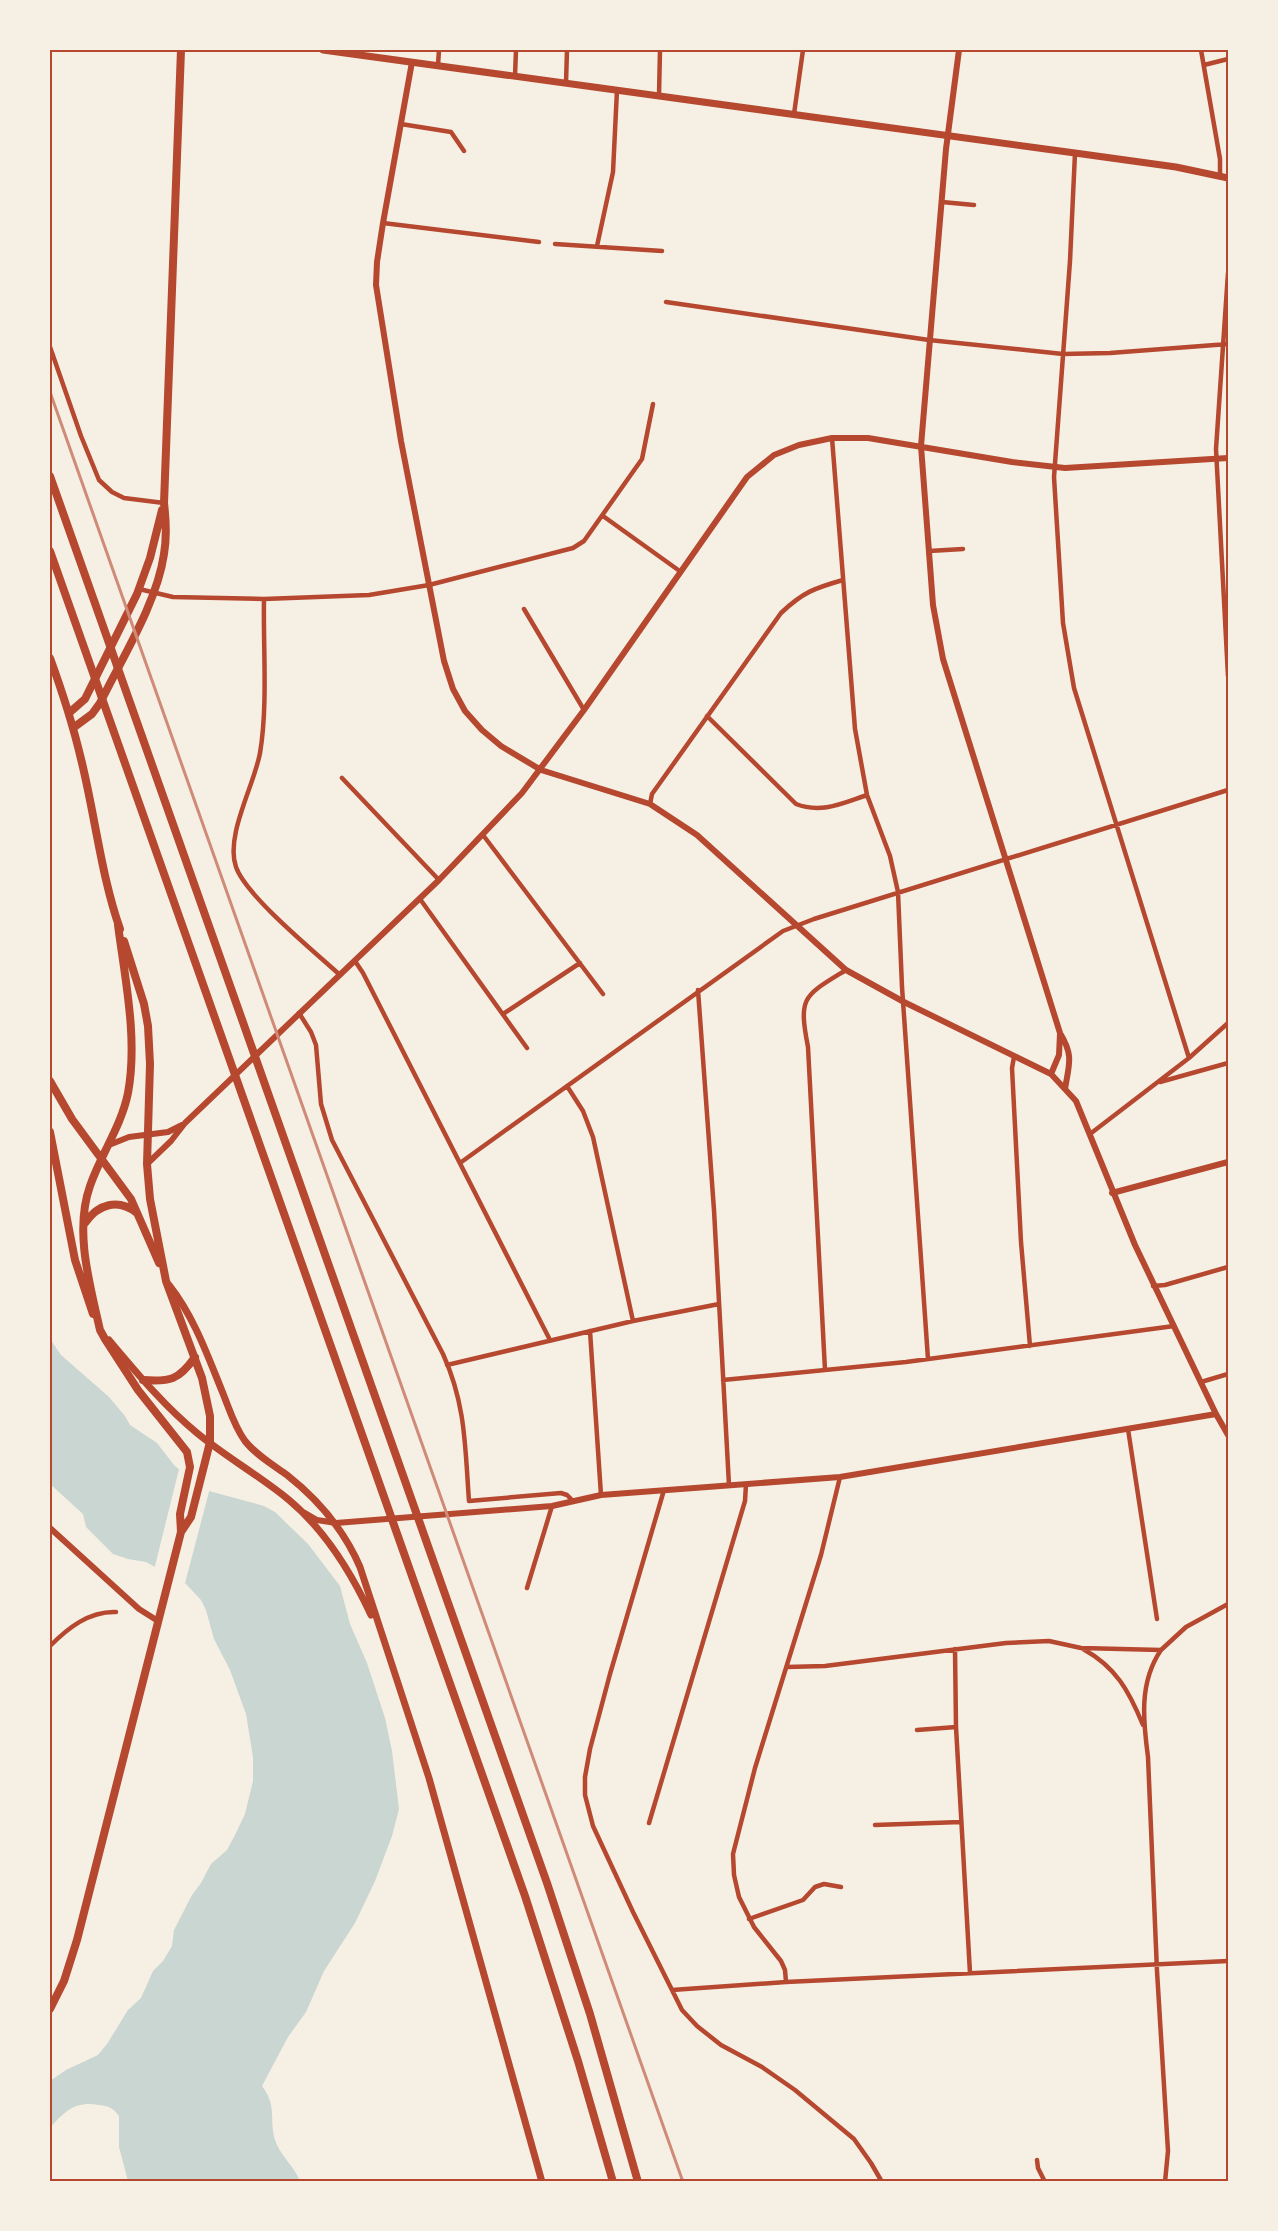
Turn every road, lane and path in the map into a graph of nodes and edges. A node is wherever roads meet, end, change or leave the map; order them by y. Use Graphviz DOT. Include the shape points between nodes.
graph roads {
  1 [pos="181,50"];
  2 [pos="323,50"];
  3 [pos="440,50"];
  4 [pos="516,50"];
  5 [pos="567,50"];
  6 [pos="660,50"];
  7 [pos="803,50"];
  8 [pos="959,50"];
  9 [pos="1201,50"];
  10 [pos="371,53"];
  11 [pos="1228,60"];
  12 [pos="412,62"];
  13 [pos="1204,64"];
  14 [pos="438,65"];
  15 [pos="515,76"];
  16 [pos="566,83"];
  17 [pos="617,90"];
  18 [pos="658,95"];
  19 [pos="794,114"];
  20 [pos="401,124"];
  21 [pos="948,135"];
  22 [pos="464,151"];
  23 [pos="1075,153"];
  24 [pos="1220,176"];
  25 [pos="1228,178"];
  26 [pos="942,202"];
  27 [pos="974,205"];
  28 [pos="383,223"];
  29 [pos="539,242"];
  30 [pos="555,244"];
  31 [pos="597,246"];
  32 [pos="662,251"];
  33 [pos="1228,273"];
  34 [pos="666,302"];
  35 [pos="929,340"];
  36 [pos="1222,345"];
  37 [pos="1228,345"];
  38 [pos="50,348"];
  39 [pos="1063,354"];
  40 [pos="653,404"];
  41 [pos="832,438"];
  42 [pos="921,446"];
  43 [pos="1228,458"];
  44 [pos="1217,459"];
  45 [pos="1055,466"];
  46 [pos="50,476"];
  47 [pos="164,503"];
  48 [pos="603,516"];
  49 [pos="963,549"];
  50 [pos="50,551"];
  51 [pos="929,551"];
  52 [pos="681,572"];
  53 [pos="843,580"];
  54 [pos="429,585"];
  55 [pos="138,590"];
  56 [pos="153,593"];
  57 [pos="264,598"];
  58 [pos="524,609"];
  59 [pos="1228,652"];
  60 [pos="50,658"];
  61 [pos="1228,676"];
  62 [pos="584,710"];
  63 [pos="69,713"];
  64 [pos="707,716"];
  65 [pos="73,728"];
  66 [pos="541,770"];
  67 [pos="342,778"];
  68 [pos="1228,790"];
  69 [pos="867,795"];
  70 [pos="650,804"];
  71 [pos="1115,826"];
  72 [pos="483,836"];
  73 [pos="1005,858"];
  74 [pos="439,880"];
  75 [pos="898,892"];
  76 [pos="420,899"];
  77 [pos="118,925"];
  78 [pos="796,926"];
  79 [pos="355,961"];
  80 [pos="580,963"];
  81 [pos="846,970"];
  82 [pos="340,975"];
  83 [pos="698,990"];
  84 [pos="603,994"];
  85 [pos="904,1002"];
  86 [pos="299,1013"];
  87 [pos="502,1014"];
  88 [pos="1228,1023"];
  89 [pos="1060,1033"];
  90 [pos="527,1048"];
  91 [pos="1014,1057"];
  92 [pos="1188,1058"];
  93 [pos="1228,1063"];
  94 [pos="1051,1074"];
  95 [pos="50,1081"];
  96 [pos="1157,1082"];
  97 [pos="567,1086"];
  98 [pos="1065,1089"];
  99 [pos="185,1123"];
  100 [pos="50,1132"];
  101 [pos="147,1134"];
  102 [pos="1090,1134"];
  103 [pos="109,1145"];
  104 [pos="102,1159"];
  105 [pos="1228,1162"];
  106 [pos="460,1163"];
  107 [pos="147,1164"];
  108 [pos="1112,1193"];
  109 [pos="139,1214"];
  110 [pos="84,1224"];
  111 [pos="1228,1267"];
  112 [pos="166,1281"];
  113 [pos="1154,1286"];
  114 [pos="719,1304"];
  115 [pos="633,1322"];
  116 [pos="1174,1326"];
  117 [pos="100,1330"];
  118 [pos="590,1331"];
  119 [pos="550,1340"];
  120 [pos="1030,1346"];
  121 [pos="195,1357"];
  122 [pos="928,1359"];
  123 [pos="447,1365"];
  124 [pos="825,1370"];
  125 [pos="1228,1374"];
  126 [pos="143,1380"];
  127 [pos="723,1380"];
  128 [pos="1201,1382"];
  129 [pos="1216,1414"];
  130 [pos="1128,1429"];
  131 [pos="1228,1436"];
  132 [pos="210,1442"];
  133 [pos="840,1477"];
  134 [pos="746,1484"];
  135 [pos="729,1485"];
  136 [pos="664,1490"];
  137 [pos="601,1495"];
  138 [pos="573,1501"];
  139 [pos="552,1506"];
  140 [pos="304,1513"];
  141 [pos="336,1523"];
  142 [pos="50,1528"];
  143 [pos="181,1532"];
  144 [pos="526,1588"];
  145 [pos="1228,1604"];
  146 [pos="116,1612"];
  147 [pos="1157,1619"];
  148 [pos="158,1621"];
  149 [pos="383,1639"];
  150 [pos="50,1646"];
  151 [pos="1081,1648"];
  152 [pos="955,1649"];
  153 [pos="1161,1650"];
  154 [pos="787,1667"];
  155 [pos="956,1727"];
  156 [pos="1144,1727"];
  157 [pos="917,1730"];
  158 [pos="962,1822"];
  159 [pos="649,1823"];
  160 [pos="874,1825"];
  161 [pos="842,1887"];
  162 [pos="749,1919"];
  163 [pos="1228,1961"];
  164 [pos="1157,1965"];
  165 [pos="970,1973"];
  166 [pos="786,1982"];
  167 [pos="672,1990"];
  168 [pos="50,2009"];
  169 [pos="1037,2160"];
  170 [pos="542,2181"];
  171 [pos="613,2181"];
  172 [pos="638,2181"];
  173 [pos="882,2181"];
  174 [pos="1045,2181"];
  175 [pos="1165,2181"];
  1 -- 47 [label="main road"];
  2 -- 10 [label="main road"];
  3 -- 14 [label="street"];
  4 -- 15 [label="street"];
  5 -- 16 [label="street"];
  6 -- 18 [label="street"];
  7 -- 19 [label="street"];
  8 -- 21 [label="street"];
  9 -- 13 [label="street"];
  10 -- 12 [label="main road"];
  11 -- 13 [label="street"];
  12 -- 14 [label="main road"];
  12 -- 20 [label="street"];
  13 -- 24 [label="street"];
  14 -- 15 [label="main road"];
  15 -- 16 [label="main road"];
  16 -- 17 [label="main road"];
  17 -- 18 [label="main road"];
  17 -- 31 [label="street" via="613,172"];
  18 -- 19 [label="main road"];
  19 -- 21 [label="main road"];
  20 -- 22 [label="street" via="451,132"];
  20 -- 28 [label="street"];
  21 -- 23 [label="main road"];
  21 -- 26 [label="street"];
  23 -- 24 [label="main road"];
  23 -- 39 [label="street"];
  24 -- 25 [label="main road"];
  26 -- 27 [label="street"];
  26 -- 35 [label="street"];
  28 -- 29 [label="street"];
  28 -- 54 [label="street" via="377,297"];
  30 -- 31 [label="street"];
  31 -- 32 [label="street"];
  33 -- 36 [label="street"];
  34 -- 35 [label="street"];
  35 -- 39 [label="street"];
  35 -- 42 [label="street"];
  36 -- 37 [label="street"];
  36 -- 39 [label="street"];
  36 -- 44 [label="street"];
  38 -- 47 [label="street" via="99,480 124,498"];
  39 -- 45 [label="street"];
  40 -- 48 [label="street" via="642,459"];
  41 -- 42 [label="street" via="868,438"];
  41 -- 52 [label="street" via="774,454 747,477"];
  41 -- 53 [label="street"];
  42 -- 45 [label="street"];
  42 -- 51 [label="street"];
  43 -- 44 [label="street"];
  44 -- 45 [label="street"];
  44 -- 59 [label="street"];
  45 -- 71 [label="street" via="1063,622 1070,665"];
  46 -- 172 [label="highway" via="569,1949"];
  47 -- 55 [label="main road"];
  47 -- 56 [label="main road" via="165,543"];
  48 -- 52 [label="street"];
  48 -- 54 [label="street" via="584,541 573,548"];
  49 -- 51 [label="street"];
  50 -- 171 [label="highway" via="537,1929"];
  51 -- 73 [label="street" via="943,659"];
  52 -- 62 [label="street"];
  53 -- 64 [label="street" via="799,596 782,613"];
  53 -- 69 [label="street" via="855,729"];
  54 -- 57 [label="street" via="369,595"];
  54 -- 66 [label="street" via="444,661 465,711 501,746"];
  55 -- 56 [label="street"];
  55 -- 63 [label="main road" via="85,699"];
  56 -- 57 [label="street" via="166,597"];
  56 -- 65 [label="main road" via="99,705"];
  57 -- 82 [label="street" via="260,753 234,838 234,858 241,877 257,897"];
  58 -- 62 [label="street"];
  59 -- 61 [label="street"];
  60 -- 63 [label="main road"];
  62 -- 66 [label="street"];
  63 -- 65 [label="main road"];
  64 -- 69 [label="street" via="796,804 823,809"];
  64 -- 70 [label="street" via="652,794"];
  65 -- 77 [label="main road"];
  66 -- 70 [label="street"];
  66 -- 72 [label="street"];
  67 -- 74 [label="street"];
  68 -- 71 [label="street"];
  69 -- 75 [label="street" via="890,856"];
  70 -- 78 [label="street" via="697,835"];
  71 -- 73 [label="street"];
  71 -- 92 [label="street"];
  72 -- 74 [label="street"];
  72 -- 80 [label="street"];
  73 -- 75 [label="street"];
  73 -- 89 [label="street"];
  74 -- 76 [label="street"];
  75 -- 78 [label="street"];
  75 -- 85 [label="street"];
  76 -- 79 [label="street"];
  76 -- 87 [label="street"];
  77 -- 101 [label="main road" via="147,1020"];
  77 -- 103 [label="main road" via="130,1067 124,1110"];
  78 -- 81 [label="street"];
  78 -- 83 [label="street" via="779,933"];
  79 -- 82 [label="street"];
  79 -- 106 [label="street"];
  80 -- 84 [label="street"];
  80 -- 87 [label="street"];
  81 -- 85 [label="street"];
  81 -- 124 [label="street" via="806,999 803,1009"];
  82 -- 86 [label="street"];
  83 -- 97 [label="street"];
  83 -- 114 [label="street"];
  85 -- 91 [label="street"];
  85 -- 122 [label="street"];
  86 -- 99 [label="street"];
  86 -- 123 [label="street" via="316,1045 321,1104 332,1140"];
  87 -- 90 [label="street"];
  88 -- 92 [label="street"];
  89 -- 94 [label="street" via="1059,1055"];
  89 -- 98 [label="street" via="1069,1048 1070,1059"];
  91 -- 94 [label="street"];
  91 -- 120 [label="street"];
  92 -- 96 [label="street"];
  93 -- 96 [label="street"];
  94 -- 98 [label="street"];
  95 -- 104 [label="main road"];
  96 -- 102 [label="street"];
  97 -- 106 [label="street"];
  97 -- 115 [label="street" via="584,1111 593,1137"];
  98 -- 102 [label="street" via="1076,1101"];
  99 -- 101 [label="street" via="168,1132"];
  99 -- 107 [label="street"];
  100 -- 117 [label="main road" via="78,1270"];
  101 -- 103 [label="street"];
  101 -- 107 [label="main road"];
  102 -- 108 [label="street"];
  103 -- 104 [label="main road"];
  104 -- 109 [label="main road"];
  104 -- 110 [label="main road" via="87,1195"];
  105 -- 108 [label="street"];
  106 -- 119 [label="street"];
  107 -- 112 [label="main road"];
  108 -- 113 [label="street"];
  109 -- 110 [label="main road" via="123,1205 107,1205 92,1213"];
  109 -- 112 [label="main road"];
  110 -- 117 [label="main road" via="86,1258"];
  111 -- 113 [label="street"];
  112 -- 121 [label="main road"];
  112 -- 141 [label="main road" via="193,1322 245,1440 301,1487"];
  113 -- 116 [label="street"];
  114 -- 115 [label="street"];
  114 -- 127 [label="street"];
  115 -- 118 [label="street"];
  116 -- 120 [label="street"];
  116 -- 128 [label="street"];
  117 -- 126 [label="main road"];
  117 -- 143 [label="main road" via="138,1389 183,1445 190,1461 180,1514"];
  118 -- 119 [label="street"];
  118 -- 137 [label="street"];
  119 -- 123 [label="street"];
  120 -- 122 [label="street"];
  121 -- 126 [label="main road" via="177,1377"];
  121 -- 132 [label="main road" via="208,1404"];
  122 -- 124 [label="street"];
  123 -- 138 [label="street" via="463,1412 469,1501 563,1493"];
  124 -- 127 [label="street"];
  125 -- 128 [label="street"];
  126 -- 132 [label="main road"];
  127 -- 135 [label="street"];
  128 -- 129 [label="street"];
  129 -- 130 [label="street"];
  129 -- 131 [label="street"];
  130 -- 133 [label="street"];
  130 -- 147 [label="street"];
  132 -- 140 [label="main road"];
  132 -- 143 [label="main road" via="191,1517"];
  133 -- 134 [label="street"];
  133 -- 154 [label="street"];
  134 -- 135 [label="street"];
  134 -- 159 [label="street" via="745,1501"];
  135 -- 136 [label="street"];
  136 -- 137 [label="street"];
  136 -- 167 [label="street" via="598,1717 585,1795 593,1826"];
  137 -- 138 [label="street"];
  138 -- 139 [label="street"];
  139 -- 141 [label="street"];
  139 -- 144 [label="street"];
  140 -- 141 [label="street"];
  140 -- 149 [label="main road" via="343,1562"];
  141 -- 149 [label="main road" via="360,1568"];
  142 -- 148 [label="street" via="139,1609"];
  143 -- 148 [label="main road"];
  145 -- 153 [label="street" via="1186,1627"];
  146 -- 150 [label="street" via="90,1616"];
  148 -- 168 [label="main road" via="75,1950"];
  149 -- 170 [label="main road" via="429,1778"];
  151 -- 152 [label="street" via="1049,1641"];
  151 -- 153 [label="street"];
  151 -- 156 [label="street" via="1100,1658 1118,1676"];
  152 -- 154 [label="street" via="825,1666"];
  152 -- 155 [label="street"];
  153 -- 156 [label="street" via="1147,1675"];
  154 -- 162 [label="street" via="734,1844 735,1886"];
  155 -- 157 [label="street"];
  155 -- 158 [label="street"];
  156 -- 164 [label="street"];
  158 -- 160 [label="street"];
  158 -- 165 [label="street"];
  161 -- 162 [label="street" via="815,1887 803,1900"];
  162 -- 166 [label="street" via="781,1960"];
  163 -- 164 [label="street"];
  164 -- 165 [label="street"];
  164 -- 175 [label="street" via="1168,2151"];
  165 -- 166 [label="street"];
  166 -- 167 [label="street"];
  167 -- 173 [label="street" via="682,2010 697,2026 795,2090 854,2139"];
  169 -- 174 [label="street"];
}
